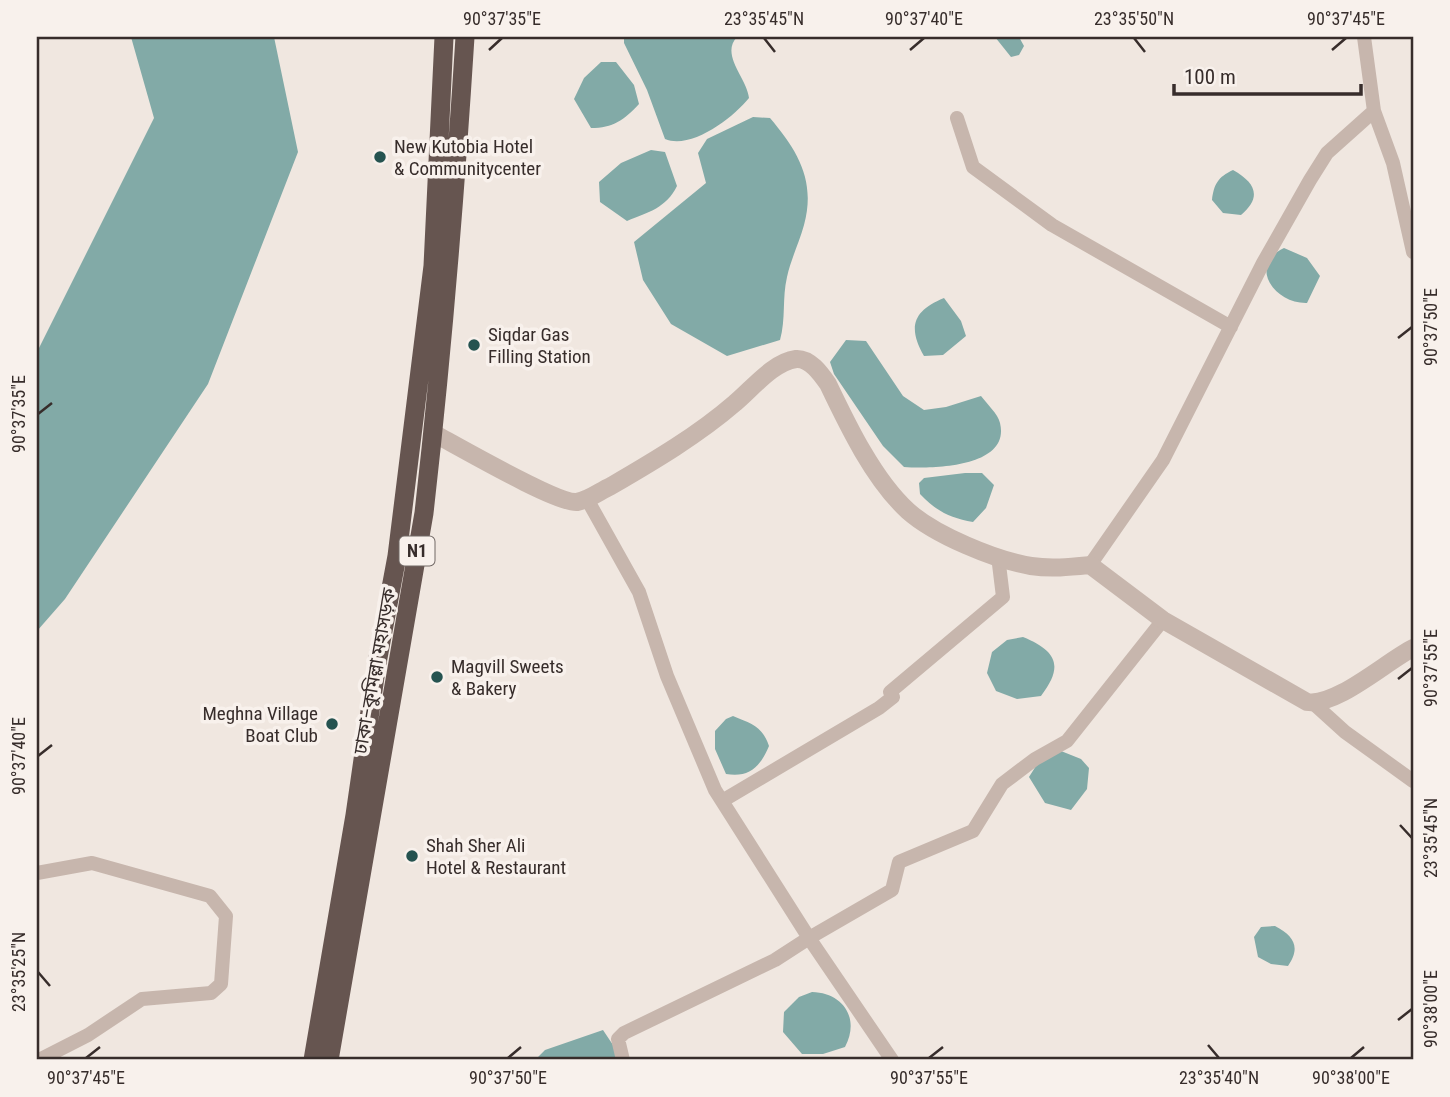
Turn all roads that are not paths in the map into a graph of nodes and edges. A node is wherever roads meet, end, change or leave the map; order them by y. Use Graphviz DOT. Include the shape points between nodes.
graph roads {
  1 [pos="444,37"];
  2 [pos="465,37"];
  3 [pos="1364,37"];
  4 [pos="1374,111"];
  5 [pos="957,118"];
  6 [pos="1413,252"];
  7 [pos="1231,327"];
  8 [pos="433,433"];
  9 [pos="587,499"];
  10 [pos="998,556"];
  11 [pos="1090,565"];
  12 [pos="1163,620"];
  13 [pos="1413,648"];
  14 [pos="1313,703"];
  15 [pos="1413,781"];
  16 [pos="722,801"];
  17 [pos="37,873"];
  18 [pos="808,937"];
  19 [pos="39,1060"];
  20 [pos="313,1060"];
  21 [pos="329,1060"];
  22 [pos="623,1060"];
  23 [pos="892,1060"];
  1 -- 20 [label="highway, ঢাকা–কুমিল্লা মহাসড়ক / N1" via="433,266 397,556"];
  2 -- 8 [label="highway, ঢাকা–কুমিল্লা মহাসড়ক / N1"];
  3 -- 4 [label="street"];
  4 -- 6 [label="street" via="1393,163"];
  4 -- 7 [label="street" via="1327,153"];
  5 -- 7 [label="street" via="973,167 1052,225"];
  7 -- 11 [label="street" via="1163,460"];
  8 -- 9 [label="street" via="550,495 568,502"];
  8 -- 21 [label="highway, ঢাকা–কুমিল্লা মহাসড়ক / N1" via="424,513"];
  9 -- 10 [label="street" via="712,422 776,368 796,359 806,360 824,377 878,476 909,512 963,544"];
  9 -- 16 [label="street" via="639,592 667,676"];
  10 -- 11 [label="street" via="1029,566"];
  10 -- 16 [label="street" via="1003,597 890,692 893,697"];
  11 -- 12 [label="street"];
  12 -- 14 [label="street"];
  12 -- 18 [label="street" via="1067,741 1002,784 973,831 900,862 892,890"];
  13 -- 14 [label="street" via="1339,694"];
  14 -- 15 [label="street"];
  16 -- 18 [label="street"];
  17 -- 19 [label="street" via="92,863 209,896 226,916 222,984 211,993 142,999"];
  18 -- 22 [label="street" via="775,960 624,1033 618,1039"];
  18 -- 23 [label="street"];
}
